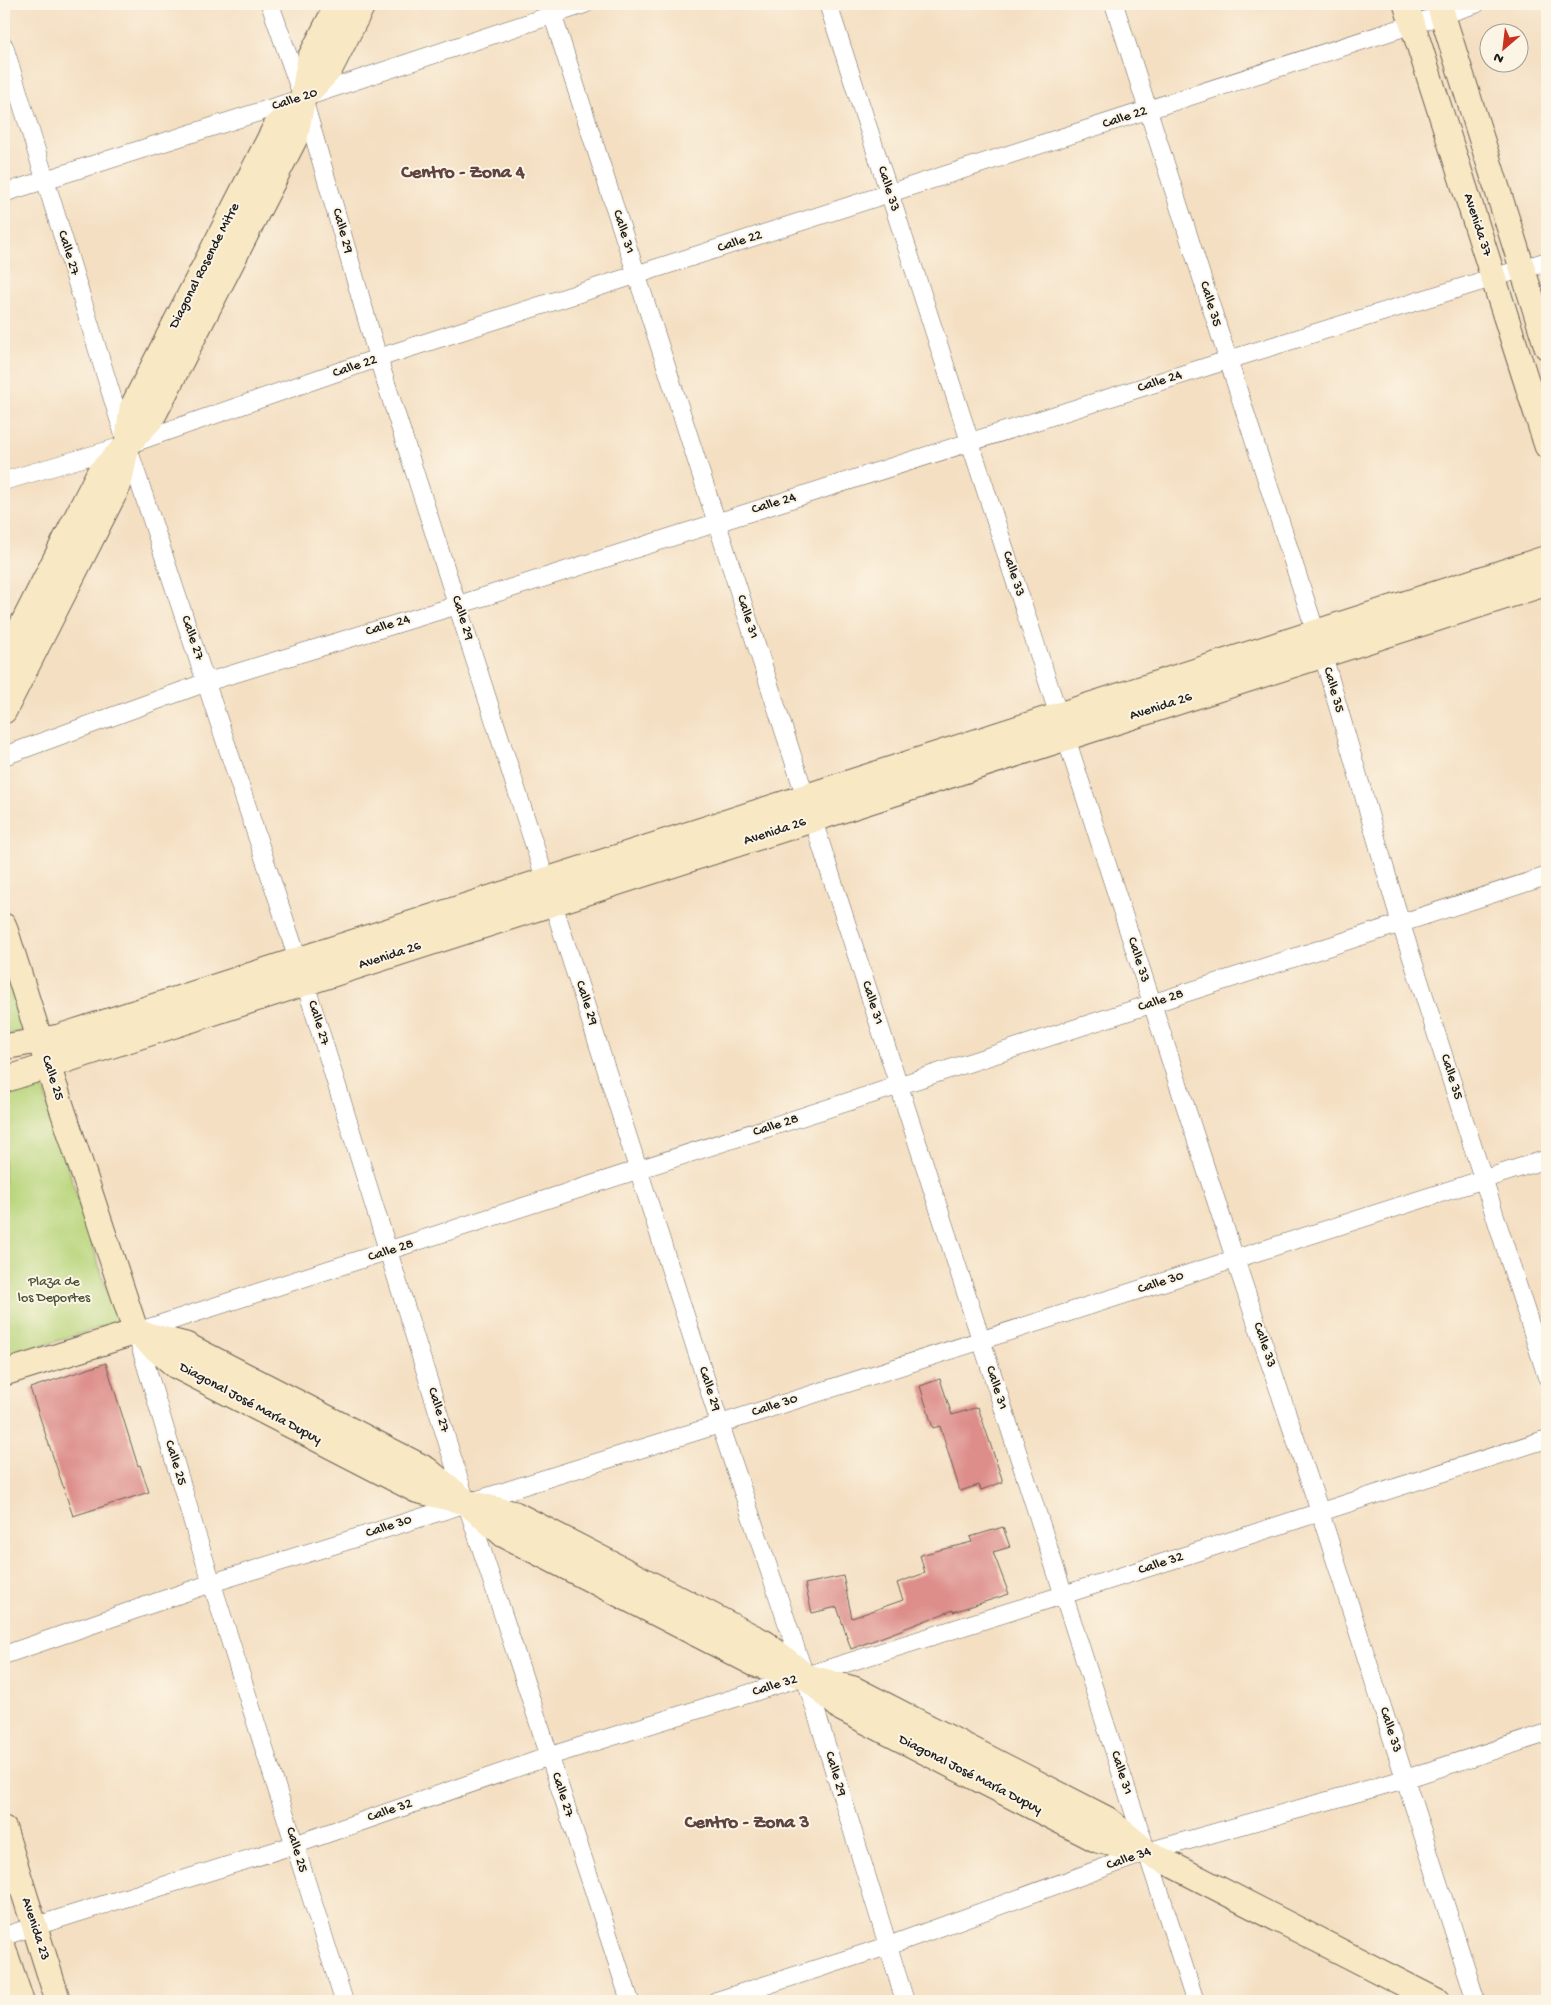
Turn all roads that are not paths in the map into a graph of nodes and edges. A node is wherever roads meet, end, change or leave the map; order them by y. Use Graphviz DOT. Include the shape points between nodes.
graph roads {
  1 [pos="270,4"];
  2 [pos="338,4"];
  3 [pos="363,4"];
  4 [pos="585,4"];
  5 [pos="828,4"];
  6 [pos="1114,4"];
  7 [pos="1476,4"];
  8 [pos="551,9"];
  9 [pos="1440,9"];
  10 [pos="1409,14"];
  11 [pos="4,46"];
  12 [pos="303,98"];
  13 [pos="1150,110"];
  14 [pos="45,180"];
  15 [pos="4,193"];
  16 [pos="890,194"];
  17 [pos="1547,261"];
  18 [pos="1523,269"];
  19 [pos="637,275"];
  20 [pos="1494,278"];
  21 [pos="1547,347"];
  22 [pos="378,358"];
  23 [pos="1228,360"];
  24 [pos="970,443"];
  25 [pos="127,445"];
  26 [pos="1547,446"];
  27 [pos="4,481"];
  28 [pos="717,522"];
  29 [pos="1547,558"];
  30 [pos="1547,583"];
  31 [pos="458,605"];
  32 [pos="1319,644"];
  33 [pos="4,661"];
  34 [pos="207,682"];
  35 [pos="4,711"];
  36 [pos="1063,727"];
  37 [pos="4,756"];
  38 [pos="808,808"];
  39 [pos="1547,876"];
  40 [pos="550,892"];
  41 [pos="1401,924"];
  42 [pos="4,926"];
  43 [pos="302,971"];
  44 [pos="1152,1004"];
  45 [pos="39,1040"];
  46 [pos="4,1047"];
  47 [pos="48,1066"];
  48 [pos="4,1080"];
  49 [pos="899,1086"];
  50 [pos="1547,1159"];
  51 [pos="639,1170"];
  52 [pos="1484,1180"];
  53 [pos="388,1252"];
  54 [pos="1235,1259"];
  55 [pos="136,1332"];
  56 [pos="981,1340"];
  57 [pos="4,1373"];
  58 [pos="1547,1377"];
  59 [pos="720,1424"];
  60 [pos="1547,1439"];
  61 [pos="466,1502"];
  62 [pos="1320,1512"];
  63 [pos="212,1583"];
  64 [pos="1063,1595"];
  65 [pos="4,1655"];
  66 [pos="805,1676"];
  67 [pos="1547,1733"];
  68 [pos="550,1756"];
  69 [pos="1406,1779"];
  70 [pos="4,1829"];
  71 [pos="294,1845"];
  72 [pos="1146,1852"];
  73 [pos="34,1926"];
  74 [pos="4,1936"];
  75 [pos="888,1946"];
  76 [pos="4,1950"];
  77 [pos="21,2001"];
  78 [pos="58,2001"];
  79 [pos="344,2001"];
  80 [pos="630,2001"];
  81 [pos="716,2001"];
  82 [pos="906,2001"];
  83 [pos="1195,2001"];
  84 [pos="1437,2001"];
  85 [pos="1476,2001"];
  1 -- 12 [label="street, Calle 29"];
  2 -- 12 [label="main road, Diagonal Rosende Mitre" via="310,58"];
  3 -- 12 [label="main road" via="330,69"];
  4 -- 8 [label="street, Calle 20"];
  5 -- 16 [label="street, Calle 33"];
  6 -- 13 [label="street, Calle 35"];
  7 -- 9 [label="street, Calle 22"];
  8 -- 12 [label="street, Calle 20"];
  8 -- 19 [label="street, Calle 31"];
  9 -- 10 [label="street, Calle 22"];
  9 -- 18 [label="main road"];
  10 -- 13 [label="street, Calle 22"];
  10 -- 20 [label="main road, Avenida 37"];
  11 -- 14 [label="street, Calle 27"];
  12 -- 14 [label="street, Calle 20"];
  12 -- 22 [label="street, Calle 29"];
  12 -- 25 [label="main road, Diagonal Rosende Mitre" via="295,138 152,418"];
  13 -- 16 [label="street, Calle 22"];
  13 -- 23 [label="street, Calle 35"];
  14 -- 15 [label="street, Calle 20"];
  14 -- 25 [label="street, Calle 27"];
  16 -- 19 [label="street, Calle 22"];
  16 -- 24 [label="street, Calle 33"];
  17 -- 18 [label="street, Calle 24"];
  18 -- 20 [label="street, Calle 24"];
  18 -- 21 [label="main road"];
  19 -- 22 [label="street, Calle 22"];
  19 -- 28 [label="street, Calle 31"];
  20 -- 23 [label="street, Calle 24"];
  20 -- 26 [label="main road, Avenida 37"];
  22 -- 25 [label="street, Calle 22"];
  22 -- 31 [label="street, Calle 29"];
  23 -- 24 [label="street, Calle 24"];
  23 -- 32 [label="street, Calle 35"];
  24 -- 28 [label="street, Calle 24"];
  24 -- 36 [label="street, Calle 33"];
  25 -- 27 [label="street, Calle 22"];
  25 -- 33 [label="main road, Diagonal Rosende Mitre" via="99,473"];
  25 -- 34 [label="street, Calle 27"];
  25 -- 35 [label="main road" via="119,484"];
  28 -- 31 [label="street, Calle 24"];
  28 -- 38 [label="street, Calle 31"];
  29 -- 32 [label="main road, Avenida 26"];
  30 -- 32 [label="main road, Avenida 26"];
  31 -- 34 [label="street, Calle 24"];
  31 -- 40 [label="street, Calle 29"];
  32 -- 36 [label="main road, Avenida 26"];
  32 -- 41 [label="street, Calle 35"];
  34 -- 37 [label="street, Calle 24"];
  34 -- 43 [label="street, Calle 27"];
  36 -- 38 [label="main road, Avenida 26"];
  36 -- 44 [label="street, Calle 33"];
  38 -- 40 [label="main road, Avenida 26"];
  38 -- 49 [label="street, Calle 31"];
  39 -- 41 [label="street, Calle 28"];
  40 -- 43 [label="main road, Avenida 26"];
  40 -- 51 [label="street, Calle 29"];
  41 -- 44 [label="street, Calle 28"];
  41 -- 52 [label="street, Calle 35"];
  42 -- 45 [label="main road, Calle 25"];
  43 -- 45 [label="main road, Avenida 26"];
  43 -- 47 [label="main road, Avenida 26"];
  43 -- 53 [label="street, Calle 27"];
  44 -- 49 [label="street, Calle 28"];
  44 -- 54 [label="street, Calle 33"];
  45 -- 46 [label="main road, Avenida 26"];
  45 -- 47 [label="main road, Calle 25"];
  47 -- 48 [label="main road, Avenida 26"];
  47 -- 55 [label="main road, Calle 25"];
  49 -- 51 [label="street, Calle 28"];
  49 -- 56 [label="street, Calle 31"];
  50 -- 52 [label="street, Calle 30"];
  51 -- 53 [label="street, Calle 28"];
  51 -- 59 [label="street, Calle 29"];
  52 -- 54 [label="street, Calle 30"];
  52 -- 58 [label="street, Calle 35"];
  53 -- 55 [label="street, Calle 28"];
  53 -- 61 [label="street, Calle 27"];
  54 -- 56 [label="street, Calle 30"];
  54 -- 62 [label="street, Calle 33"];
  55 -- 57 [label="main road, Calle 28"];
  55 -- 61 [label="main road, Diagonal José María Dupuy" via="176,1366 416,1490"];
  55 -- 63 [label="street, Calle 25"];
  56 -- 59 [label="street, Calle 30"];
  56 -- 64 [label="street, Calle 31"];
  59 -- 61 [label="street, Calle 30"];
  59 -- 66 [label="street, Calle 29"];
  60 -- 62 [label="street, Calle 32"];
  61 -- 63 [label="street, Calle 30"];
  61 -- 66 [label="main road, Diagonal José María Dupuy" via="504,1535 642,1606 755,1664"];
  61 -- 68 [label="street, Calle 27"];
  62 -- 64 [label="street, Calle 32"];
  62 -- 69 [label="street, Calle 33"];
  63 -- 65 [label="street, Calle 30"];
  63 -- 71 [label="street, Calle 25"];
  64 -- 66 [label="street, Calle 32"];
  64 -- 72 [label="street, Calle 31"];
  66 -- 68 [label="street, Calle 32"];
  66 -- 72 [label="main road, Diagonal José María Dupuy" via="842,1709 1097,1840"];
  66 -- 75 [label="street, Calle 29"];
  67 -- 69 [label="street, Calle 34"];
  68 -- 71 [label="street, Calle 32"];
  68 -- 80 [label="street, Calle 27"];
  69 -- 72 [label="street, Calle 34"];
  69 -- 85 [label="street, Calle 33"];
  70 -- 73 [label="main road, Avenida 23"];
  71 -- 73 [label="street, Calle 32"];
  71 -- 79 [label="street, Calle 25"];
  72 -- 75 [label="street, Calle 34"];
  72 -- 83 [label="street, Calle 31"];
  72 -- 84 [label="main road, Diagonal José María Dupuy"];
  73 -- 74 [label="street, Calle 32"];
  73 -- 78 [label="main road, Avenida 23"];
  75 -- 81 [label="street, Calle 34"];
  75 -- 82 [label="street, Calle 29"];
  76 -- 77 [label="main road"];
}
